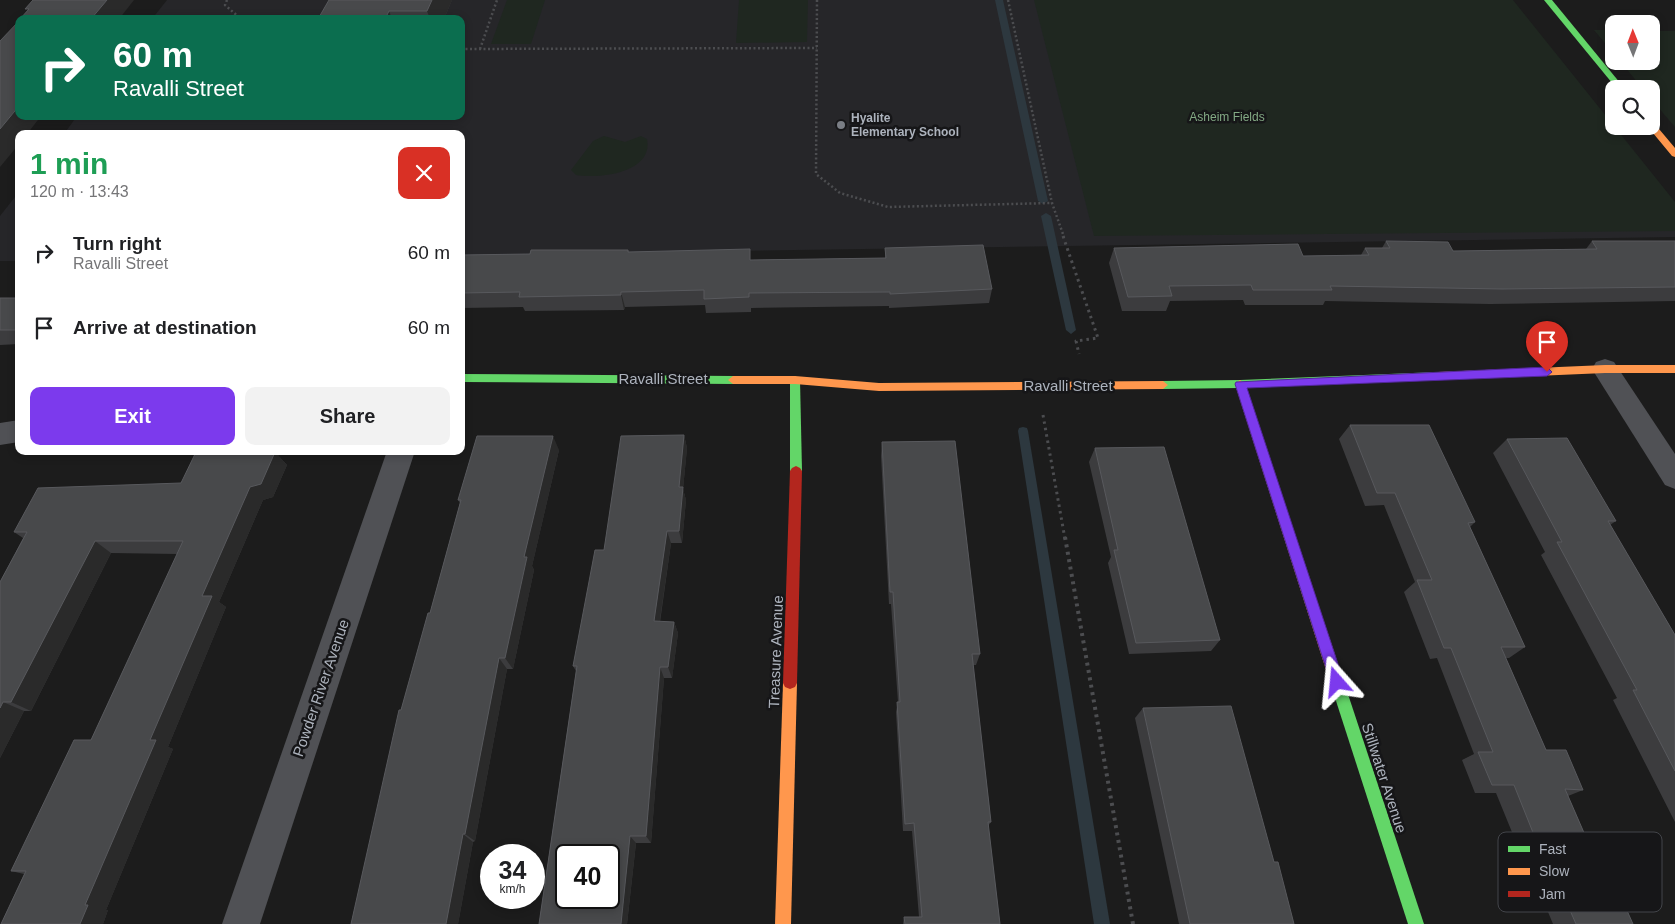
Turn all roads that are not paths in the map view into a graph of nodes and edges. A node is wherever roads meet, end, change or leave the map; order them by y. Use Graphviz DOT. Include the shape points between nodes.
graph roads {
  1 [pos="1548,0"];
  2 [pos="1614,80"];
  3 [pos="1659,135"];
  4 [pos="1675,154"];
  5 [pos="1604,369"];
  6 [pos="1675,369"];
  7 [pos="465,378"];
  8 [pos="796,380"];
  9 [pos="1240,384"];
  10 [pos="15,432"];
  11 [pos="0,434"];
  12 [pos="400,455"];
  13 [pos="1675,477"];
  14 [pos="241,924"];
  15 [pos="783,924"];
  16 [pos="1416,924"];
  1 -- 2 [label="street"];
  3 -- 4 [label="street"];
  5 -- 6 [label="street, Ravalli Street"];
  5 -- 9 [label="street, Ravalli Street"];
  5 -- 13 [label="street"];
  7 -- 8 [label="street, Ravalli Street"];
  8 -- 9 [label="street, Ravalli Street" via="879,387"];
  8 -- 15 [label="street, Treasure Avenue" via="796,495"];
  9 -- 16 [label="street, Stillwater Avenue"];
  10 -- 11 [label="street"];
  12 -- 14 [label="street, Powder River Avenue"];
}
